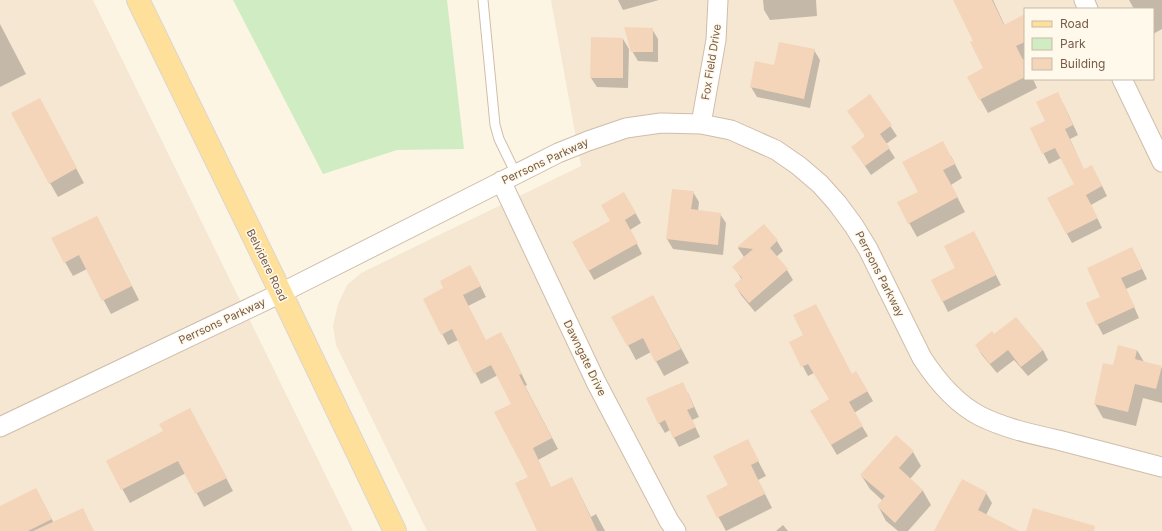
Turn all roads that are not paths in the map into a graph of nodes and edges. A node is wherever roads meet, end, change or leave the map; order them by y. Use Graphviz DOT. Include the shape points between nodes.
graph roads {
  1 [pos="138,0"];
  2 [pos="483,0"];
  3 [pos="718,0"];
  4 [pos="1122,80"];
  5 [pos="701,124"];
  6 [pos="1162,162"];
  7 [pos="508,178"];
  8 [pos="281,293"];
  9 [pos="0,427"];
  10 [pos="1162,466"];
  11 [pos="395,531"];
  12 [pos="676,531"];
  1 -- 8 [label="main road, Belvidere Road"];
  2 -- 7 [label="lane" via="495,125"];
  3 -- 5 [label="street, Fox Field Drive" via="716,40"];
  4 -- 6 [label="street"];
  5 -- 7 [label="street, Perrsons Parkway" via="661,123 626,128 558,153"];
  5 -- 10 [label="street, Perrsons Parkway" via="731,130 776,150 820,184 854,226 868,249 928,369 962,404 1004,427"];
  7 -- 8 [label="street, Perrsons Parkway"];
  7 -- 12 [label="street, Dawngate Drive" via="596,382"];
  8 -- 9 [label="street, Perrsons Parkway"];
  8 -- 11 [label="main road, Belvidere Road"];
}
